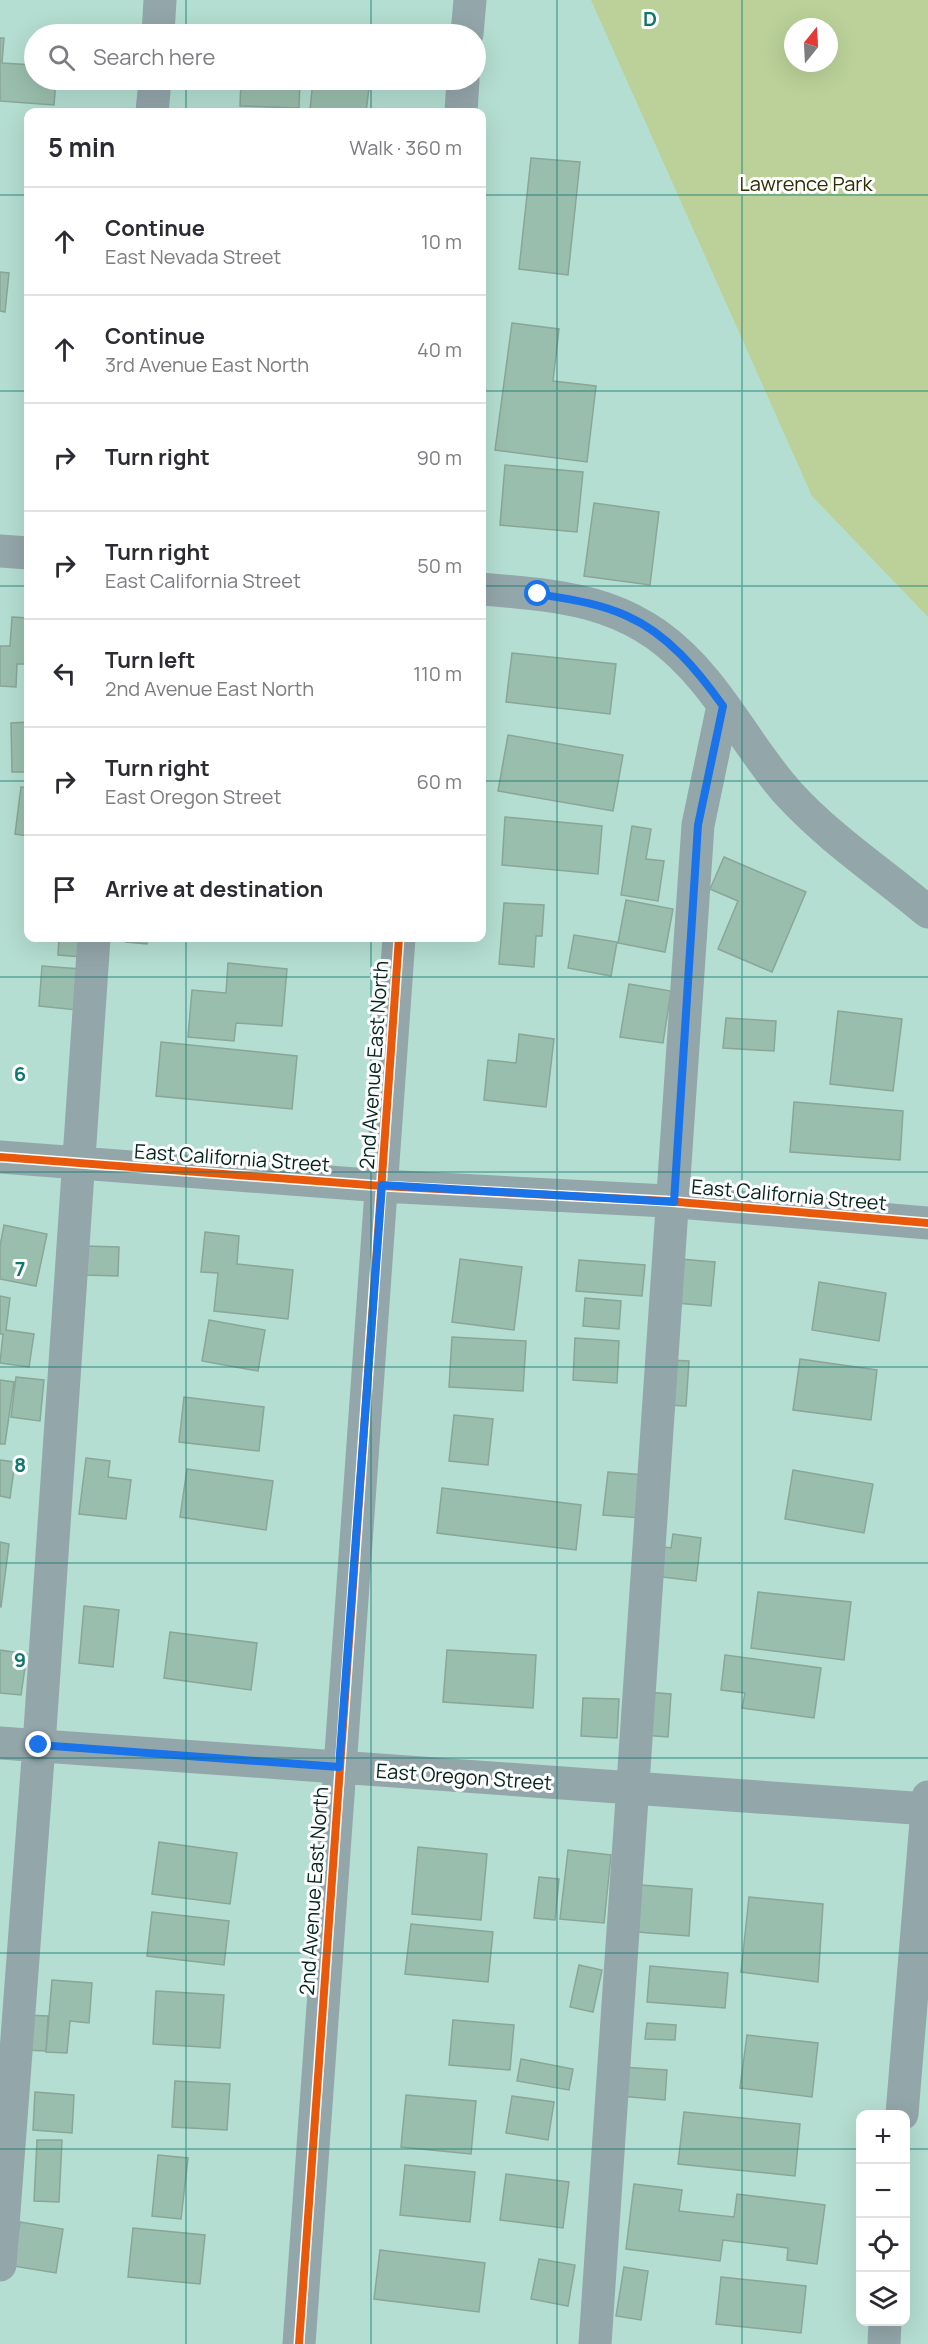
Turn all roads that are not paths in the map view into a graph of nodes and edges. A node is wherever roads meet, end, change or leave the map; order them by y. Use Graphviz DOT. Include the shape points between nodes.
graph roads {
  1 [pos="160,0"];
  2 [pos="462,0"];
  3 [pos="159,24"];
  4 [pos="466,24"];
  5 [pos="154,90"];
  6 [pos="463,90"];
  7 [pos="152,108"];
  8 [pos="461,108"];
  9 [pos="0,551"];
  10 [pos="24,553"];
  11 [pos="486,589"];
  12 [pos="723,706"];
  13 [pos="928,912"];
  14 [pos="94,942"];
  15 [pos="399,942"];
  16 [pos="0,1157"];
  17 [pos="78,1163"];
  18 [pos="382,1185"];
  19 [pos="674,1202"];
  20 [pos="928,1223"];
  21 [pos="0,1743"];
  22 [pos="39,1745"];
  23 [pos="339,1767"];
  24 [pos="633,1789"];
  25 [pos="928,1805"];
  26 [pos="902,2110"];
  27 [pos="0,2265"];
  28 [pos="885,2326"];
  29 [pos="299,2344"];
  30 [pos="595,2344"];
  31 [pos="884,2344"];
  1 -- 3 [label="street"];
  2 -- 4 [label="street"];
  5 -- 7 [label="street"];
  6 -- 8 [label="street"];
  9 -- 10 [label="street"];
  11 -- 12 [label="street" via="570,600 628,616 657,634 690,664"];
  12 -- 13 [label="street" via="789,794 844,846"];
  12 -- 19 [label="street" via="698,825"];
  14 -- 17 [label="street"];
  15 -- 18 [label="street, 2nd Avenue East North"];
  16 -- 17 [label="street, East California Street"];
  17 -- 18 [label="street, East California Street"];
  17 -- 22 [label="street"];
  18 -- 19 [label="street, East California Street"];
  18 -- 23 [label="street, 2nd Avenue East North"];
  19 -- 20 [label="street, East California Street"];
  19 -- 24 [label="street"];
  21 -- 22 [label="street, East Oregon Street"];
  22 -- 23 [label="street, East Oregon Street"];
  22 -- 27 [label="street"];
  23 -- 24 [label="street, East Oregon Street"];
  23 -- 29 [label="street, 2nd Avenue East North"];
  24 -- 25 [label="street, East Oregon Street"];
  24 -- 30 [label="street"];
  25 -- 26 [label="street"];
  28 -- 31 [label="street"];
}
